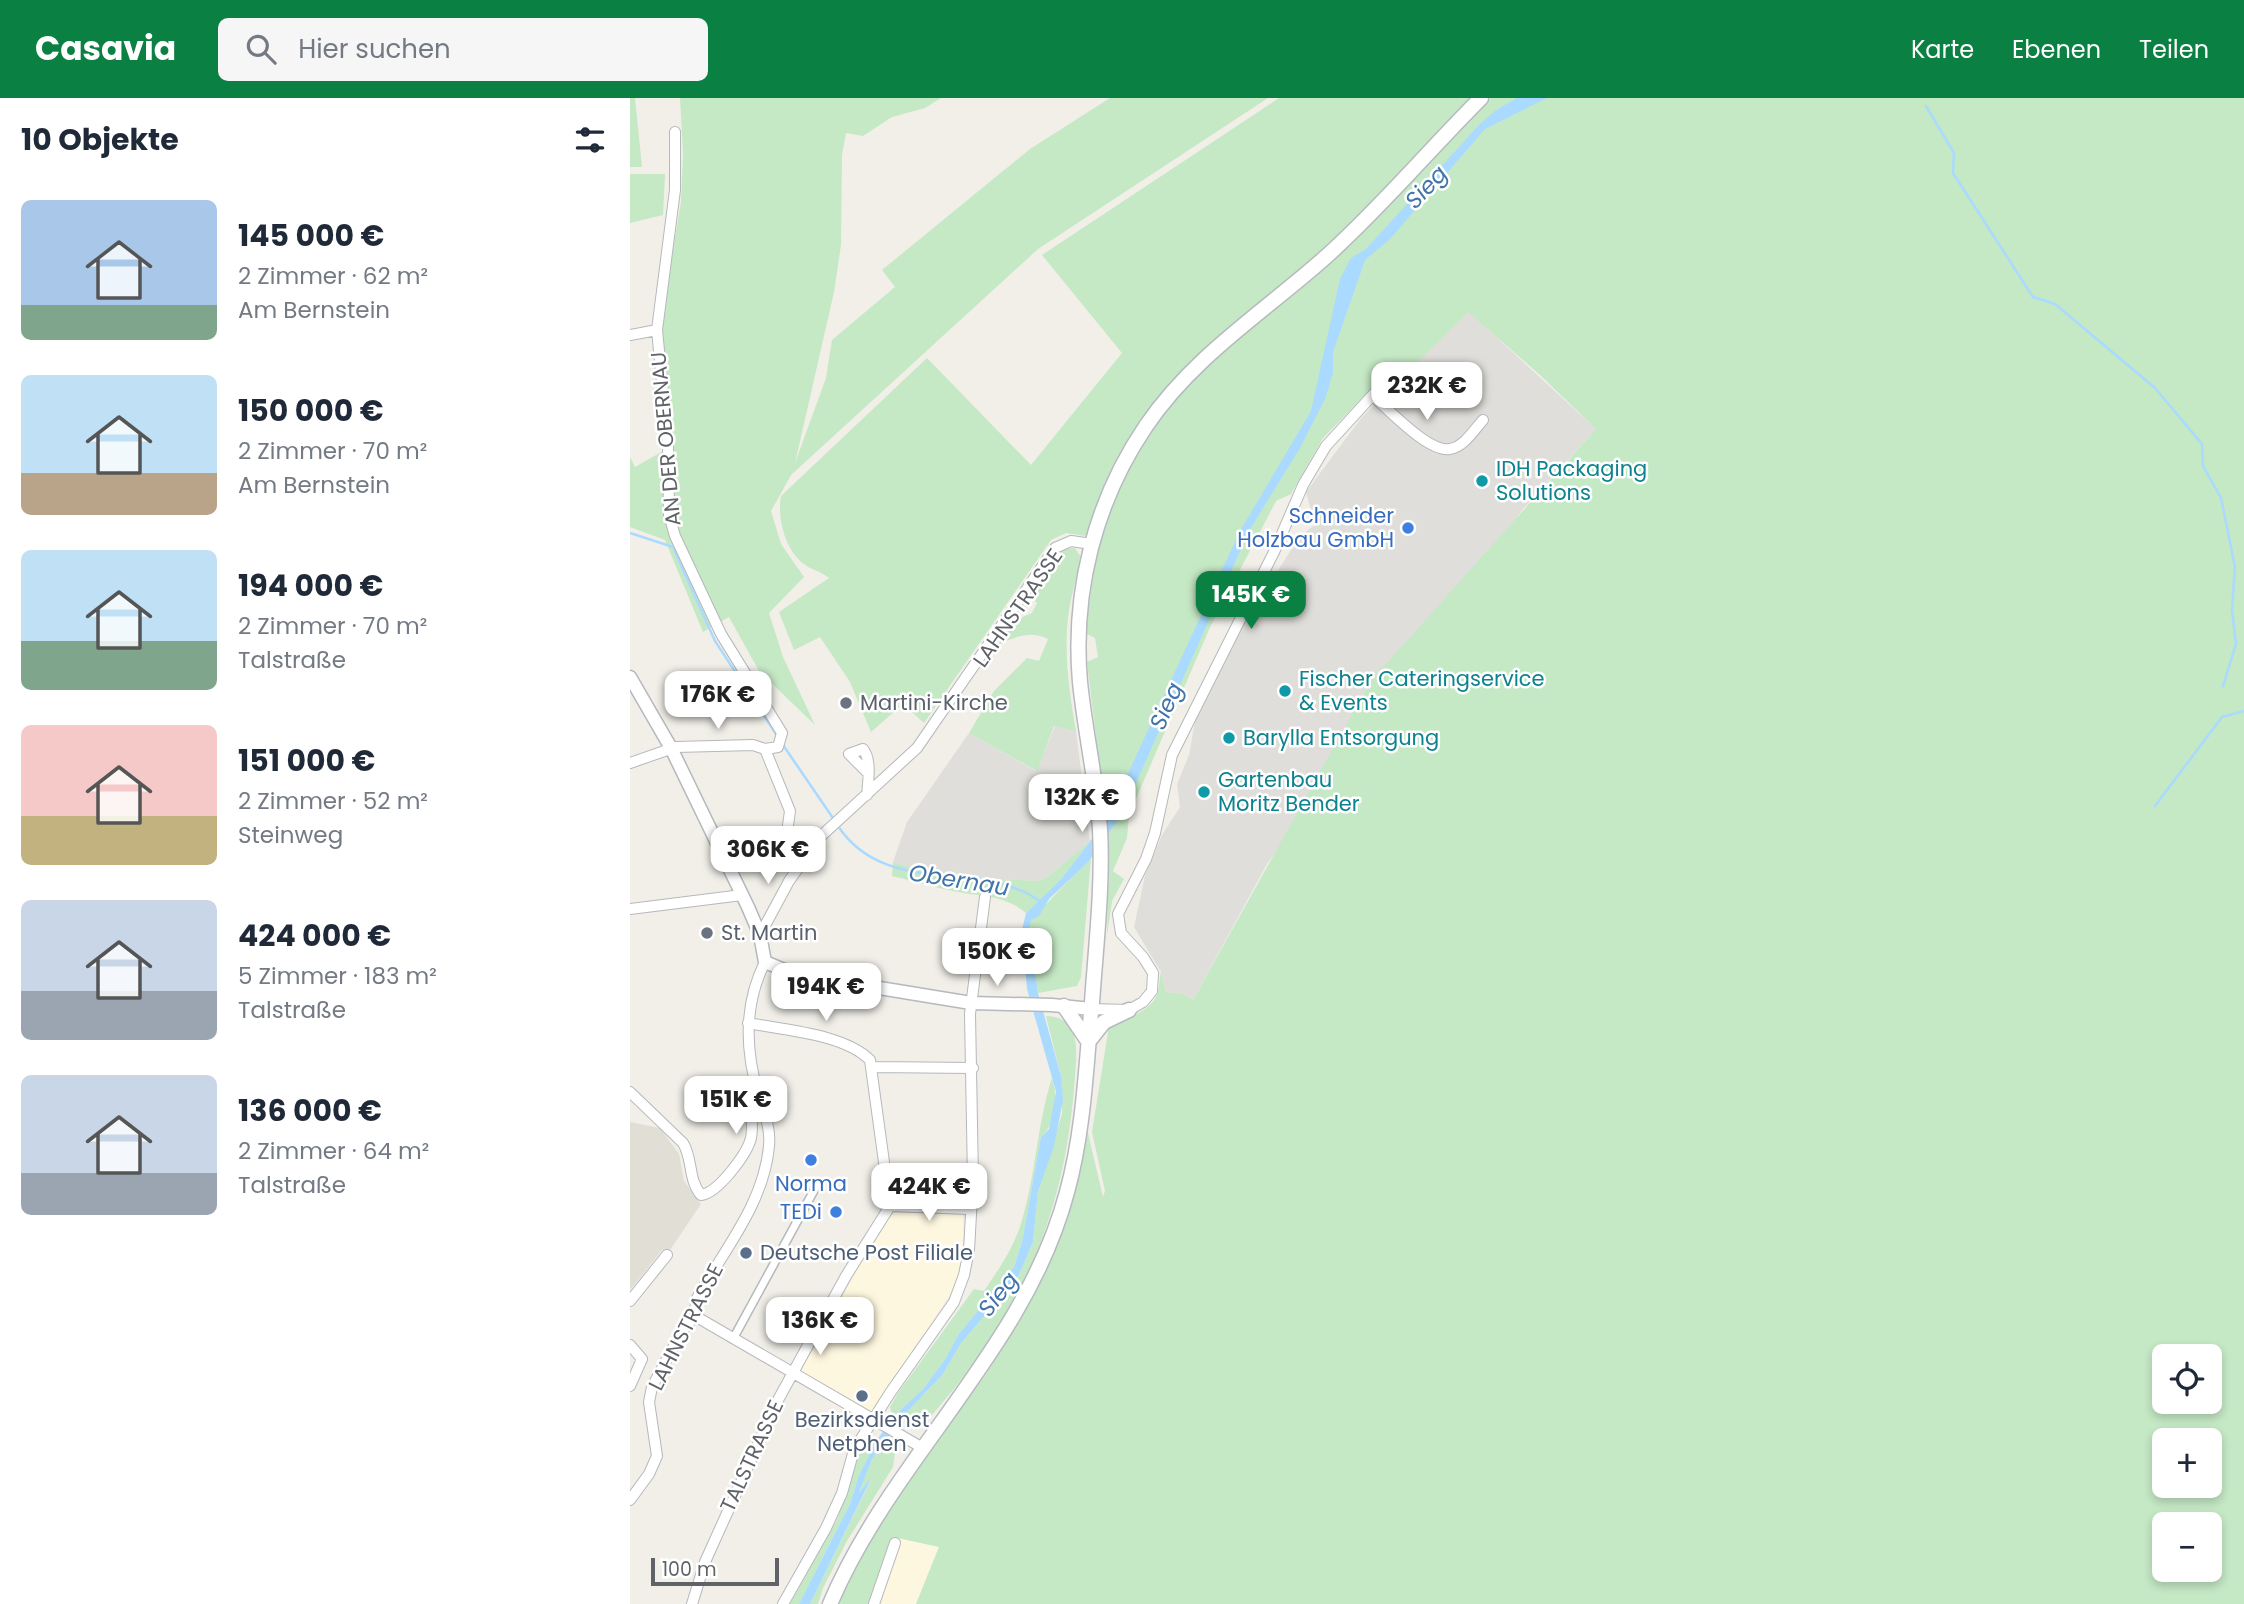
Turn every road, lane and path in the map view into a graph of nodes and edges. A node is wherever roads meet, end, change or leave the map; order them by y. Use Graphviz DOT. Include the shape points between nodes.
graph roads {
  1 [pos="1481,98"];
  2 [pos="675,132"];
  3 [pos="657,330"];
  4 [pos="630,335"];
  5 [pos="1381,386"];
  6 [pos="1373,396"];
  7 [pos="1483,420"];
  8 [pos="1092,544"];
  9 [pos="630,677"];
  10 [pos="671,748"];
  11 [pos="765,749"];
  12 [pos="630,763"];
  13 [pos="868,773"];
  14 [pos="867,795"];
  15 [pos="808,858"];
  16 [pos="742,895"];
  17 [pos="985,897"];
  18 [pos="630,909"];
  19 [pos="760,935"];
  20 [pos="765,962"];
  21 [pos="971,1003"];
  22 [pos="1058,1006"];
  23 [pos="1091,1009"];
  24 [pos="1129,1010"];
  25 [pos="748,1023"];
  26 [pos="1089,1042"];
  27 [pos="873,1067"];
  28 [pos="973,1068"];
  29 [pos="630,1092"];
  30 [pos="758,1095"];
  31 [pos="818,1183"];
  32 [pos="890,1206"];
  33 [pos="970,1209"];
  34 [pos="667,1255"];
  35 [pos="630,1301"];
  36 [pos="695,1316"];
  37 [pos="733,1339"];
  38 [pos="630,1345"];
  39 [pos="792,1373"];
  40 [pos="630,1386"];
  41 [pos="878,1422"];
  42 [pos="921,1447"];
  43 [pos="630,1500"];
  44 [pos="895,1543"];
  45 [pos="692,1604"];
  46 [pos="783,1604"];
  47 [pos="830,1604"];
  48 [pos="874,1604"];
  1 -- 8 [label="main road" via="1332,251 1184,378 1128,454"];
  2 -- 3 [label="street, AN DER OBERNAU" via="675,190"];
  3 -- 4 [label="street, AN DER OBERNAU"];
  3 -- 11 [label="street, AN DER OBERNAU" via="668,445 669,515 721,634 780,742"];
  5 -- 6 [label="street"];
  6 -- 7 [label="street" via="1431,446 1449,450 1464,442"];
  6 -- 24 [label="street" via="1326,446 1303,485 1281,539 1172,755 1155,833 1118,914 1121,933 1153,974 1152,991"];
  8 -- 14 [label="street, LAHNSTRASSE" via="1071,541 1055,548 917,748"];
  8 -- 23 [label="main road" via="1084,575 1079,656 1096,790 1101,876"];
  9 -- 10 [label="street"];
  10 -- 11 [label="street, AN DER OBERNAU" via="753,745"];
  10 -- 12 [label="street, AN DER OBERNAU"];
  10 -- 16 [label="street"];
  11 -- 15 [label="street" via="790,811 786,840"];
  13 -- 14 [label="street"];
  14 -- 15 [label="street, LAHNSTRASSE" via="820,836"];
  15 -- 19 [label="street, LAHNSTRASSE" via="789,881"];
  16 -- 18 [label="street"];
  16 -- 19 [label="street"];
  17 -- 21 [label="street"];
  19 -- 20 [label="street"];
  20 -- 21 [label="street" via="794,974"];
  20 -- 25 [label="street, LAHNSTRASSE"];
  21 -- 22 [label="street"];
  21 -- 28 [label="street"];
  22 -- 23 [label="street"];
  22 -- 26 [label="main road" via="1078,1023"];
  23 -- 24 [label="street"];
  23 -- 26 [label="main road"];
  24 -- 26 [label="main road" via="1104,1022"];
  25 -- 27 [label="street" via="842,1042 861,1051"];
  25 -- 30 [label="street, LAHNSTRASSE"];
  26 -- 42 [label="main road" via="1075,1160 1045,1258 998,1346"];
  27 -- 28 [label="street"];
  27 -- 32 [label="street"];
  28 -- 33 [label="street"];
  29 -- 30 [label="street" via="688,1155 691,1177 699,1194 705,1195 716,1189 747,1148"];
  30 -- 36 [label="street, LAHNSTRASSE" via="770,1138 764,1173 749,1211 696,1300"];
  31 -- 37 [label="street"];
  32 -- 33 [label="street"];
  32 -- 39 [label="street, TALSTRASSE"];
  33 -- 41 [label="street" via="969,1250 954,1302 890,1393"];
  34 -- 35 [label="street"];
  36 -- 37 [label="street"];
  36 -- 43 [label="street, LAHNSTRASSE" via="652,1387 649,1402 657,1455"];
  37 -- 39 [label="street"];
  38 -- 40 [label="street" via="642,1359"];
  39 -- 41 [label="street"];
  39 -- 45 [label="street, TALSTRASSE" via="730,1503"];
  41 -- 42 [label="street"];
  41 -- 46 [label="street" via="854,1450 826,1528"];
  42 -- 47 [label="main road" via="862,1537"];
  44 -- 48 [label="street"];
}
